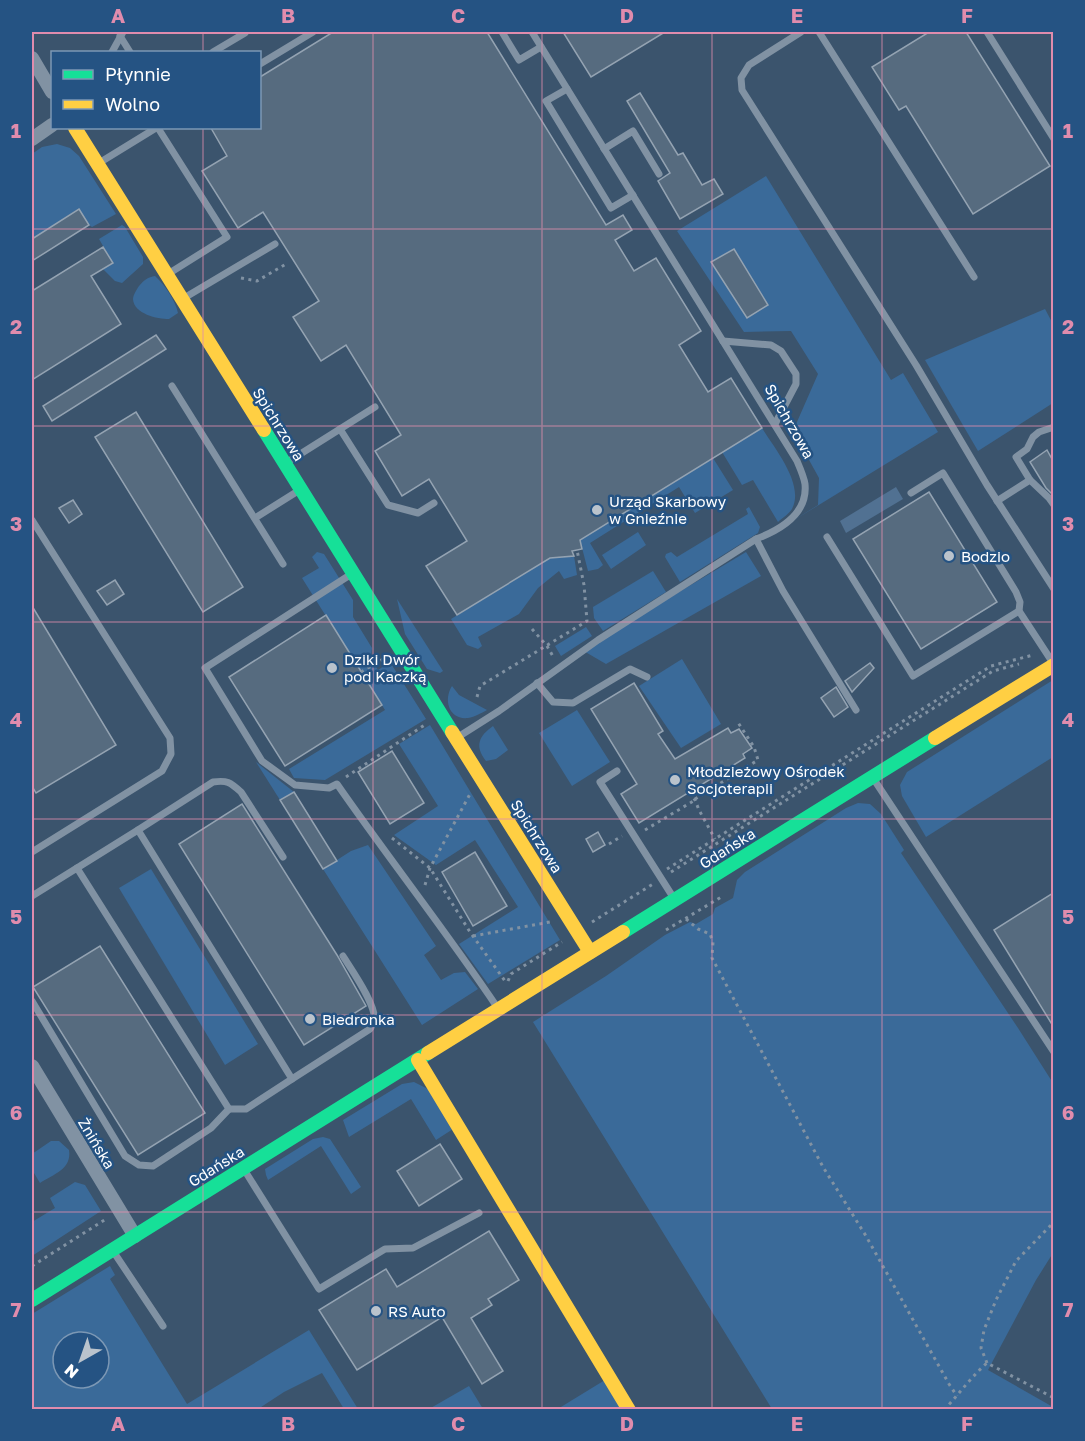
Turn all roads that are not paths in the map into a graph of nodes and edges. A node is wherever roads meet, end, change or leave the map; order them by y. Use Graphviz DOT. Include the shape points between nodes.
graph roads {
  1 [pos="313,32"];
  2 [pos="502,32"];
  3 [pos="532,32"];
  4 [pos="801,32"];
  5 [pos="819,32"];
  6 [pos="987,32"];
  7 [pos="245,33"];
  8 [pos="122,34"];
  9 [pos="541,47"];
  10 [pos="113,51"];
  11 [pos="130,51"];
  12 [pos="215,51"];
  13 [pos="32,58"];
  14 [pos="261,63"];
  15 [pos="567,88"];
  16 [pos="51,90"];
  17 [pos="51,126"];
  18 [pos="76,129"];
  19 [pos="155,129"];
  20 [pos="158,129"];
  21 [pos="32,139"];
  22 [pos="1053,139"];
  23 [pos="604,148"];
  24 [pos="97,164"];
  25 [pos="659,174"];
  26 [pos="633,195"];
  27 [pos="274,244"];
  28 [pos="166,275"];
  29 [pos="974,277"];
  30 [pos="182,299"];
  31 [pos="723,341"];
  32 [pos="172,386"];
  33 [pos="375,407"];
  34 [pos="775,424"];
  35 [pos="1053,427"];
  36 [pos="340,429"];
  37 [pos="284,464"];
  38 [pos="1030,480"];
  39 [pos="301,489"];
  40 [pos="911,493"];
  41 [pos="1052,499"];
  42 [pos="997,501"];
  43 [pos="434,503"];
  44 [pos="255,518"];
  45 [pos="32,520"];
  46 [pos="827,537"];
  47 [pos="756,540"];
  48 [pos="283,564"];
  49 [pos="353,573"];
  50 [pos="1053,589"];
  51 [pos="1019,611"];
  52 [pos="1053,665"];
  53 [pos="647,677"];
  54 [pos="537,683"];
  55 [pos="856,710"];
  56 [pos="456,738"];
  57 [pos="617,771"];
  58 [pos="873,778"];
  59 [pos="138,830"];
  60 [pos="32,852"];
  61 [pos="282,857"];
  62 [pos="77,868"];
  63 [pos="32,896"];
  64 [pos="675,900"];
  65 [pos="590,952"];
  66 [pos="343,956"];
  67 [pos="32,1001"];
  68 [pos="495,1004"];
  69 [pos="1053,1052"];
  70 [pos="418,1060"];
  71 [pos="32,1066"];
  72 [pos="292,1079"];
  73 [pos="229,1109"];
  74 [pos="244,1169"];
  75 [pos="479,1213"];
  76 [pos="135,1236"];
  77 [pos="113,1250"];
  78 [pos="32,1300"];
  79 [pos="163,1326"];
  80 [pos="629,1410"];
  1 -- 14 [label="lane"];
  2 -- 9 [label="lane" via="519,60"];
  3 -- 9 [label="lane, Spichrzowa"];
  4 -- 42 [label="lane" via="748,64 741,78 742,90"];
  5 -- 29 [label="lane"];
  6 -- 22 [label="lane"];
  7 -- 12 [label="lane"];
  8 -- 10 [label="lane"];
  8 -- 11 [label="lane"];
  9 -- 15 [label="lane, Spichrzowa"];
  13 -- 16 [label="street"];
  15 -- 23 [label="lane, Spichrzowa"];
  15 -- 26 [label="lane" via="546,101 611,208"];
  17 -- 21 [label="street"];
  18 -- 24 [label="street, Spichrzowa"];
  19 -- 24 [label="lane"];
  20 -- 28 [label="lane" via="227,237"];
  23 -- 25 [label="lane" via="633,131"];
  23 -- 26 [label="lane, Spichrzowa"];
  24 -- 28 [label="street, Spichrzowa"];
  26 -- 31 [label="lane, Spichrzowa"];
  27 -- 30 [label="lane"];
  28 -- 30 [label="street, Spichrzowa"];
  30 -- 37 [label="street, Spichrzowa"];
  31 -- 34 [label="lane, Spichrzowa"];
  31 -- 34 [label="lane" via="771,345 781,351 796,374 796,384"];
  32 -- 44 [label="lane"];
  33 -- 36 [label="lane"];
  34 -- 47 [label="lane, Spichrzowa" via="805,483 803,503 784,526"];
  35 -- 38 [label="lane" via="1039,432 1016,457"];
  36 -- 37 [label="lane"];
  36 -- 43 [label="lane" via="387,505 418,513"];
  37 -- 39 [label="street, Spichrzowa"];
  38 -- 41 [label="lane"];
  38 -- 42 [label="lane"];
  39 -- 44 [label="lane"];
  39 -- 49 [label="street, Spichrzowa"];
  40 -- 51 [label="lane" via="943,473 1016,592"];
  42 -- 50 [label="lane"];
  44 -- 48 [label="lane"];
  45 -- 60 [label="lane" via="170,738 171,754 162,771"];
  46 -- 51 [label="lane" via="913,676"];
  47 -- 54 [label="lane, Spichrzowa"];
  47 -- 55 [label="lane"];
  49 -- 56 [label="street, Spichrzowa"];
  49 -- 68 [label="lane" via="205,668 262,761 295,785 329,788 337,784"];
  51 -- 52 [label="lane"];
  52 -- 58 [label="street, Gdańska"];
  53 -- 54 [label="lane" via="630,669 573,703 553,702"];
  54 -- 56 [label="lane, Spichrzowa"];
  56 -- 65 [label="street, Spichrzowa"];
  57 -- 64 [label="lane" via="600,782"];
  58 -- 64 [label="street, Gdańska"];
  58 -- 69 [label="lane"];
  59 -- 61 [label="lane" via="213,782 225,781 241,792"];
  59 -- 62 [label="lane"];
  59 -- 72 [label="lane"];
  62 -- 63 [label="lane"];
  62 -- 73 [label="lane"];
  64 -- 65 [label="street, Gdańska"];
  65 -- 68 [label="street, Gdańska"];
  66 -- 72 [label="lane" via="371,1003 375,1020 370,1029"];
  67 -- 73 [label="lane" via="125,1156 139,1165 153,1166 211,1128"];
  68 -- 70 [label="street, Gdańska"];
  70 -- 74 [label="street, Gdańska"];
  70 -- 80 [label="street"];
  71 -- 76 [label="street, Żnińska"];
  72 -- 73 [label="lane" via="246,1109"];
  74 -- 75 [label="lane" via="319,1288 385,1249 413,1248"];
  74 -- 76 [label="street, Gdańska"];
  76 -- 77 [label="street, Gdańska"];
  77 -- 78 [label="street, Gdańska"];
  77 -- 79 [label="lane"];
}
